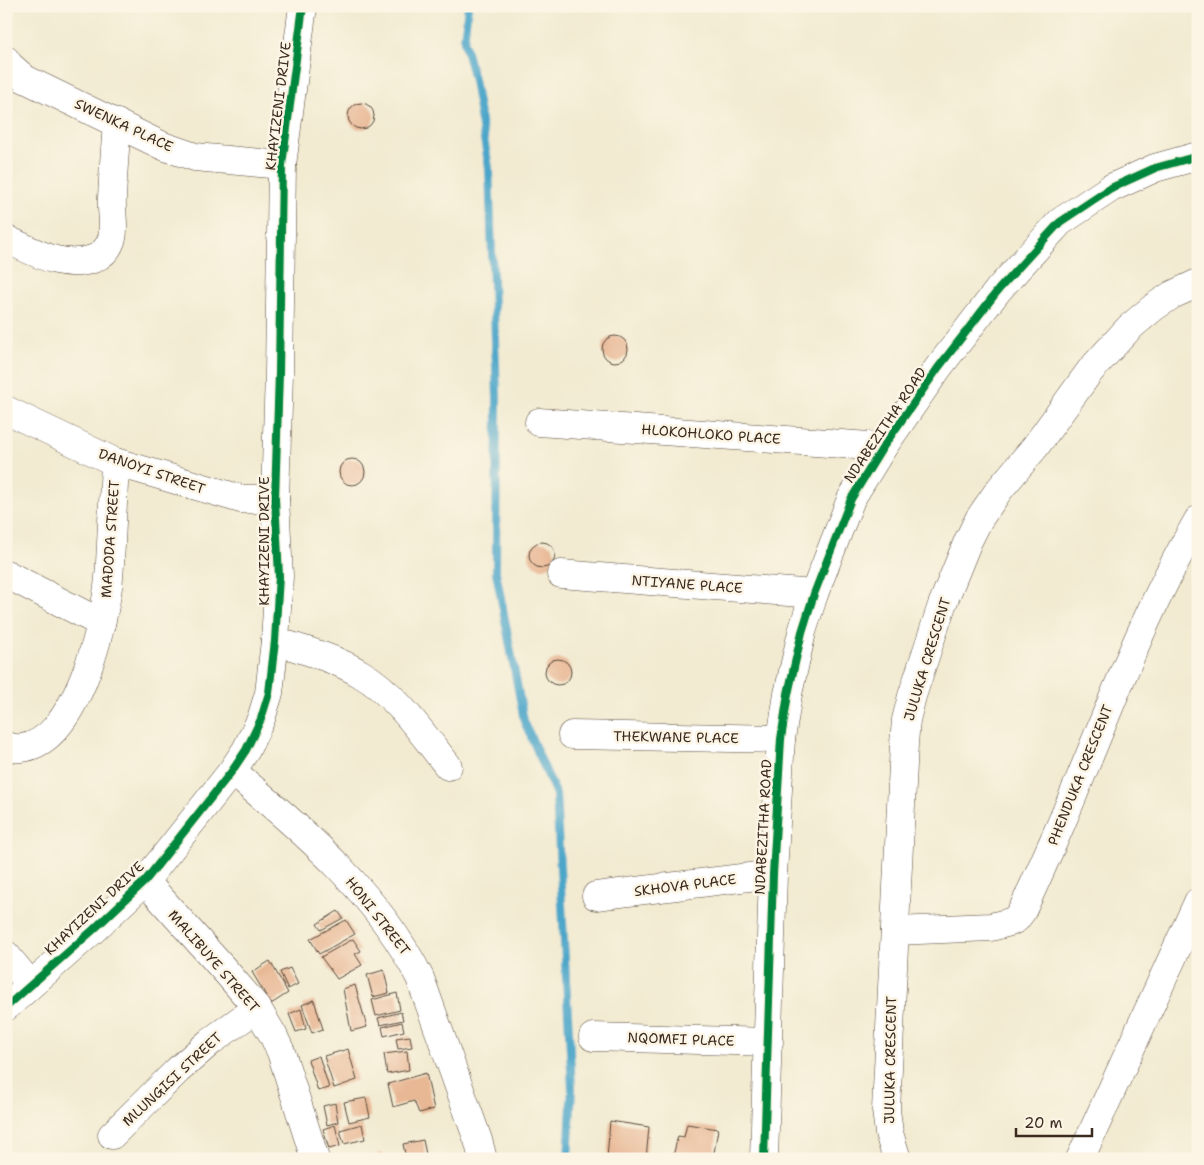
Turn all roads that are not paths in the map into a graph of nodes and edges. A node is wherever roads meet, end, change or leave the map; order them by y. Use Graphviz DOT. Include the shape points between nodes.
graph roads {
  1 [pos="303,6"];
  2 [pos="6,60"];
  3 [pos="117,123"];
  4 [pos="1198,156"];
  5 [pos="282,165"];
  6 [pos="6,239"];
  7 [pos="1198,283"];
  8 [pos="6,410"];
  9 [pos="539,422"];
  10 [pos="883,448"];
  11 [pos="116,462"];
  12 [pos="275,499"];
  13 [pos="1198,520"];
  14 [pos="6,574"];
  15 [pos="561,574"];
  16 [pos="814,594"];
  17 [pos="101,623"];
  18 [pos="275,641"];
  19 [pos="572,735"];
  20 [pos="780,739"];
  21 [pos="6,746"];
  22 [pos="448,766"];
  23 [pos="232,771"];
  24 [pos="773,874"];
  25 [pos="145,881"];
  26 [pos="596,896"];
  27 [pos="1198,902"];
  28 [pos="895,930"];
  29 [pos="6,955"];
  30 [pos="30,984"];
  31 [pos="6,1007"];
  32 [pos="257,1008"];
  33 [pos="593,1036"];
  34 [pos="769,1042"];
  35 [pos="112,1135"];
  36 [pos="315,1159"];
  37 [pos="483,1159"];
  38 [pos="764,1159"];
  39 [pos="897,1159"];
  40 [pos="1080,1159"];
  1 -- 5 [label="street, KHAYIZENI DRIVE"];
  2 -- 3 [label="street, SWENKA PLACE" via="25,79"];
  3 -- 5 [label="street, SWENKA PLACE" via="163,146 195,156"];
  3 -- 6 [label="street" via="112,237 106,252 83,262 64,262"];
  4 -- 10 [label="street, NDABEZITHA ROAD" via="1155,168 1111,188 1060,222 994,296 938,368"];
  5 -- 12 [label="street, KHAYIZENI DRIVE"];
  7 -- 28 [label="street, JULUKA CRESCENT" via="1154,307 1090,370 978,519 942,605 906,720"];
  8 -- 11 [label="street, DANOYI STREET"];
  9 -- 10 [label="street, HLOKOHLOKO PLACE"];
  10 -- 16 [label="street, NDABEZITHA ROAD" via="851,499"];
  11 -- 12 [label="street, DANOYI STREET" via="240,500"];
  11 -- 17 [label="street, MADODA STREET" via="108,586"];
  12 -- 18 [label="street, KHAYIZENI DRIVE" via="279,576"];
  13 -- 28 [label="street, PHENDUKA CRESCENT" via="1174,561 1121,676 1022,911 1016,919 991,927"];
  14 -- 17 [label="street"];
  15 -- 16 [label="street, NTIYANE PLACE"];
  16 -- 20 [label="street, NDABEZITHA ROAD" via="802,632"];
  17 -- 21 [label="street, MADODA STREET" via="84,678 56,730 31,746 19,749"];
  18 -- 22 [label="street" via="335,661 362,674 401,708"];
  18 -- 23 [label="street, KHAYIZENI DRIVE" via="269,693 261,719"];
  19 -- 20 [label="street, THEKWANE PLACE"];
  20 -- 24 [label="street, NDABEZITHA ROAD"];
  23 -- 25 [label="street, KHAYIZENI DRIVE"];
  23 -- 37 [label="street, HONI STREET" via="305,834 358,887 408,953 424,987"];
  24 -- 26 [label="street, SKHOVA PLACE"];
  24 -- 34 [label="street, NDABEZITHA ROAD"];
  25 -- 30 [label="street, KHAYIZENI DRIVE"];
  25 -- 32 [label="street, MALIBUYE STREET"];
  27 -- 40 [label="street"];
  28 -- 39 [label="street, JULUKA CRESCENT" via="886,1110"];
  29 -- 30 [label="street"];
  30 -- 31 [label="street, KHAYIZENI DRIVE"];
  32 -- 35 [label="street, MLUNGISI STREET" via="211,1041"];
  32 -- 36 [label="street, MALIBUYE STREET" via="281,1052"];
  33 -- 34 [label="street, NQOMFI PLACE"];
  34 -- 38 [label="street, NDABEZITHA ROAD"];
}
